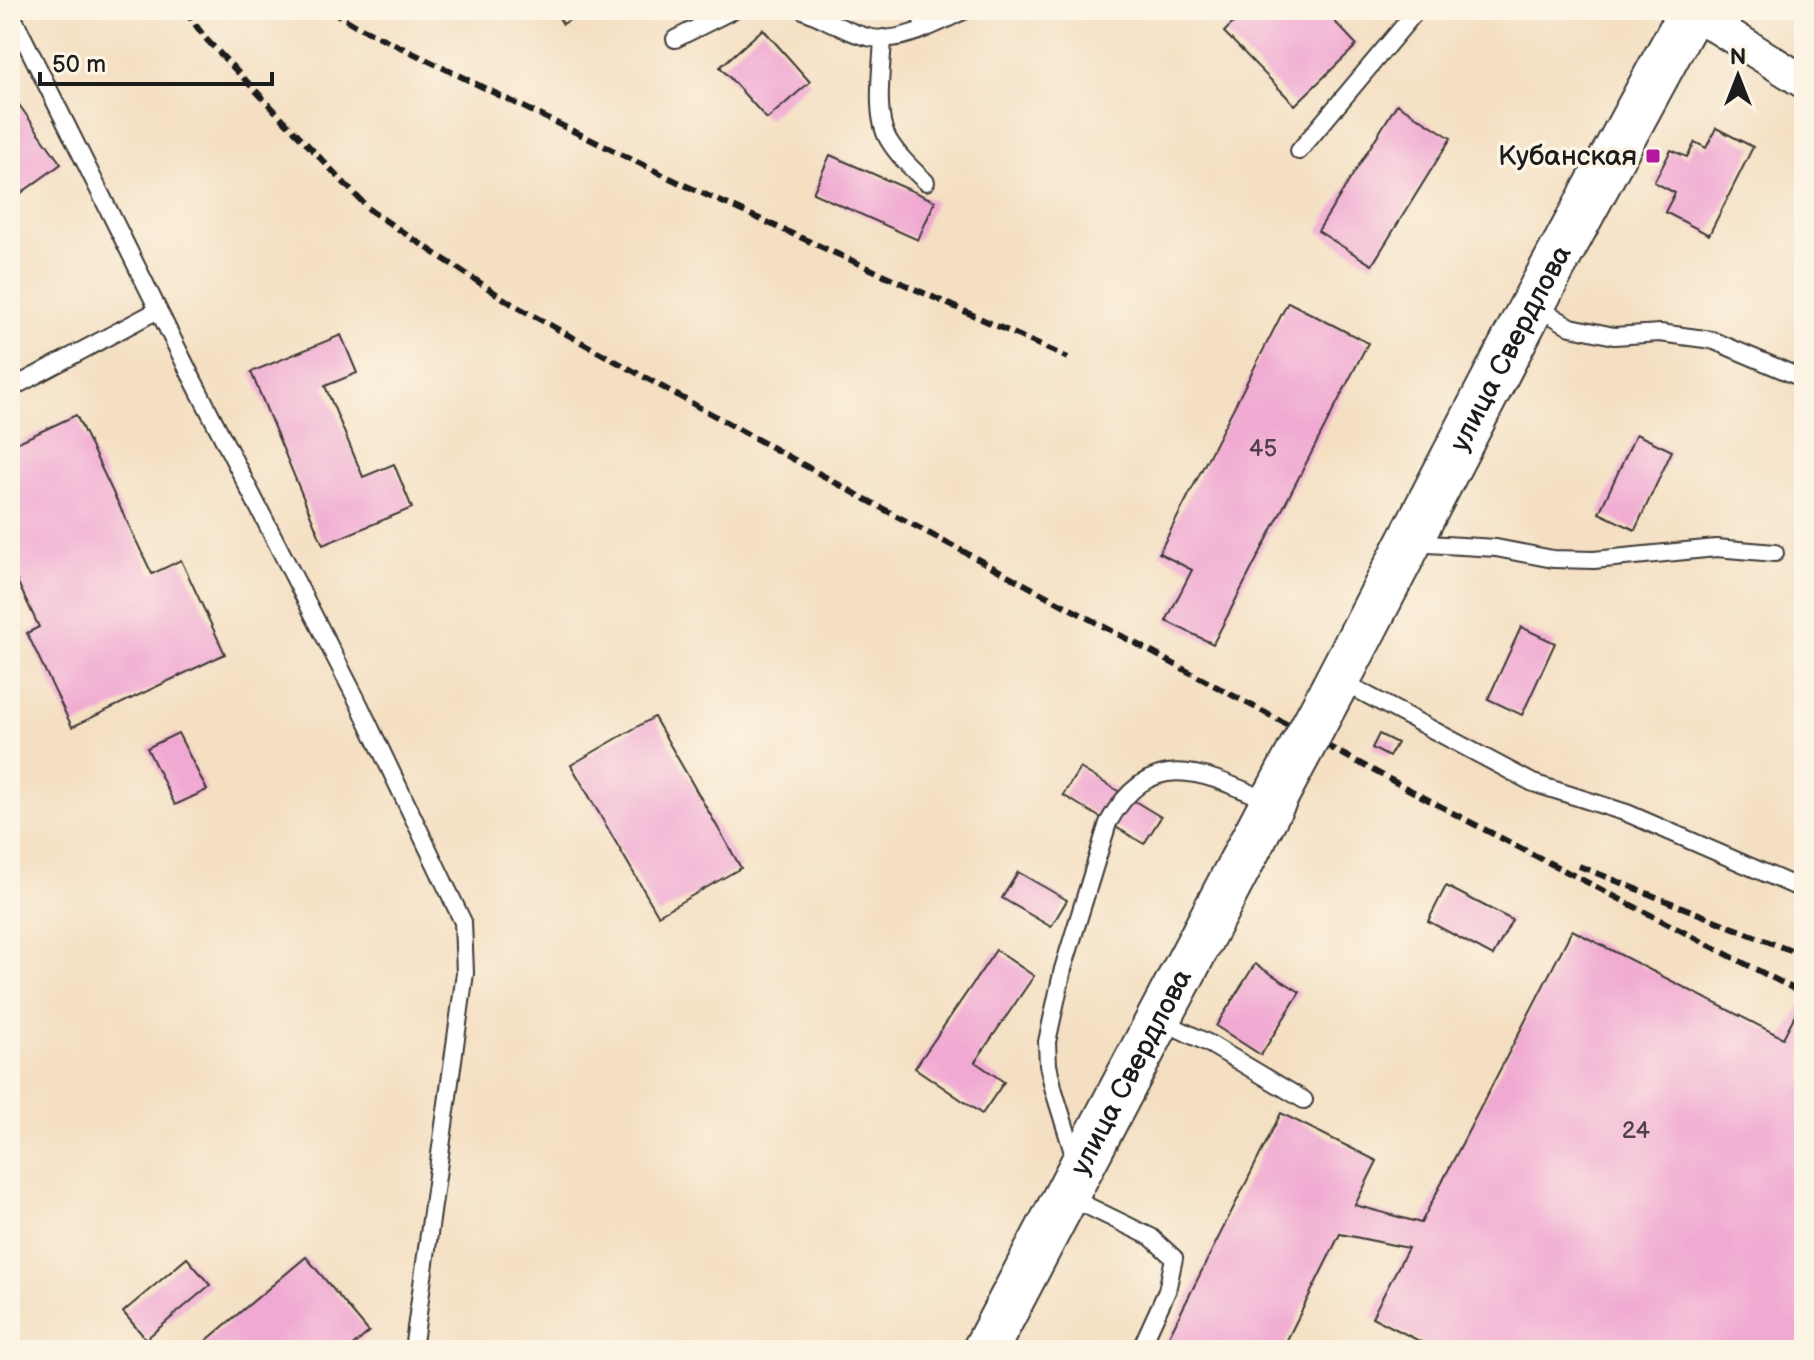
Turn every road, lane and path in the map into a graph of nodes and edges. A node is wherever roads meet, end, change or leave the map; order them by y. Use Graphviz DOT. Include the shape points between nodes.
graph roads {
  1 [pos="733,10"];
  2 [pos="803,10"];
  3 [pos="917,10"];
  4 [pos="966,10"];
  5 [pos="1417,10"];
  6 [pos="10,11"];
  7 [pos="1691,11"];
  8 [pos="926,28"];
  9 [pos="883,38"];
  10 [pos="675,39"];
  11 [pos="1804,82"];
  12 [pos="1299,151"];
  13 [pos="926,182"];
  14 [pos="1533,304"];
  15 [pos="158,310"];
  16 [pos="1804,379"];
  17 [pos="10,389"];
  18 [pos="1410,542"];
  19 [pos="1775,553"];
  20 [pos="1336,684"];
  21 [pos="1274,798"];
  22 [pos="1804,890"];
  23 [pos="1158,1019"];
  24 [pos="1304,1100"];
  25 [pos="1072,1183"];
  26 [pos="413,1350"];
  27 [pos="985,1350"];
  28 [pos="1140,1350"];
  1 -- 10 [label="lane"];
  2 -- 9 [label="lane"];
  3 -- 8 [label="lane"];
  4 -- 8 [label="lane"];
  5 -- 12 [label="lane"];
  6 -- 15 [label="lane"];
  7 -- 11 [label="street"];
  7 -- 14 [label="main road, улица Свердлова"];
  8 -- 9 [label="lane"];
  9 -- 13 [label="lane" via="882,125 902,159"];
  14 -- 16 [label="lane" via="1571,327 1614,336 1660,333 1712,340"];
  14 -- 18 [label="main road, улица Свердлова"];
  15 -- 17 [label="lane"];
  15 -- 26 [label="lane" via="358,702 463,922 465,973"];
  18 -- 19 [label="lane" via="1496,548 1553,559 1716,548"];
  18 -- 20 [label="main road, улица Свердлова"];
  20 -- 21 [label="main road, улица Свердлова, bridge"];
  20 -- 22 [label="lane" via="1533,783 1627,813"];
  21 -- 23 [label="main road, улица Свердлова"];
  21 -- 25 [label="lane" via="1183,770 1138,784 1108,823 1063,969 1047,1042"];
  23 -- 24 [label="lane"];
  23 -- 25 [label="main road, улица Свердлова"];
  25 -- 27 [label="main road, улица Свердлова"];
  25 -- 28 [label="lane" via="1174,1258 1167,1291"];
}
